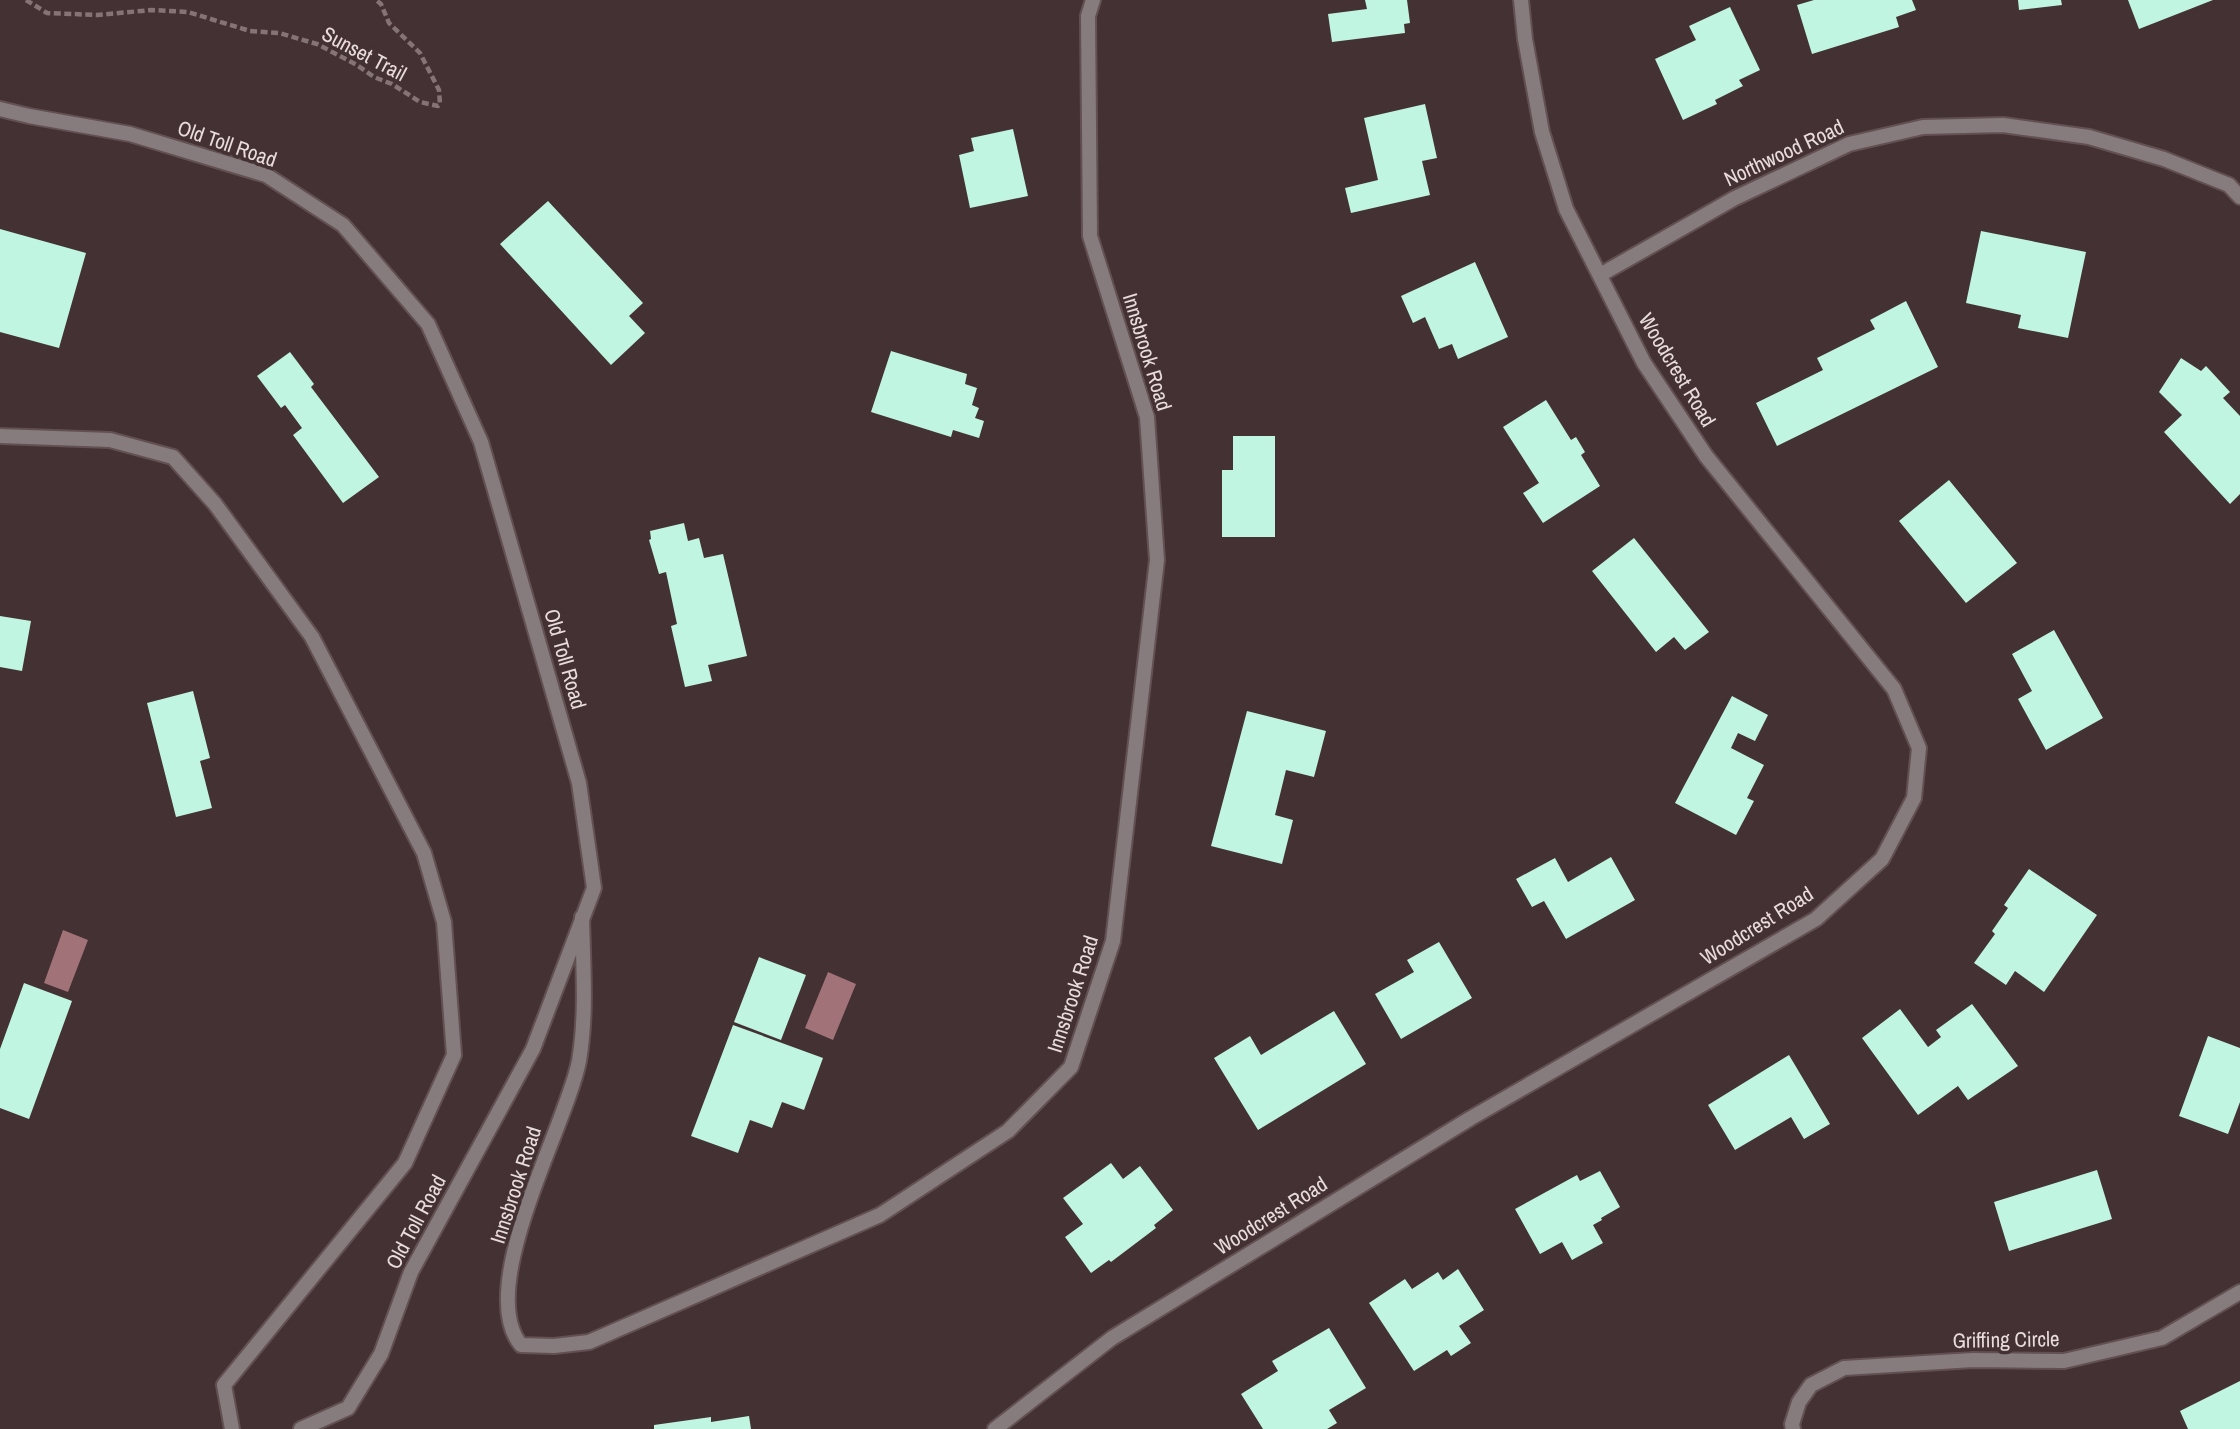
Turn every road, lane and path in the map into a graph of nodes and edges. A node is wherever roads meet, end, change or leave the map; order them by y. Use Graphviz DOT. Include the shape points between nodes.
graph roads {
  1 [pos="26,0"];
  2 [pos="376,0"];
  3 [pos="1093,0"];
  4 [pos="1521,0"];
  5 [pos="0,109"];
  6 [pos="2240,174"];
  7 [pos="2229,185"];
  8 [pos="2240,197"];
  9 [pos="1600,275"];
  10 [pos="0,436"];
  11 [pos="582,917"];
  12 [pos="2240,1292"];
  13 [pos="233,1429"];
  14 [pos="301,1429"];
  15 [pos="995,1429"];
  16 [pos="1794,1429"];
  1 -- 2 [label="path, Sunset Trail" via="47,13 188,12 250,31 279,33 317,44 419,102 438,106 439,90 421,53 389,23"];
  3 -- 11 [label="street, Innsbrook Road" via="1088,16 1090,236 1147,417 1157,560 1114,940 1071,1067 1008,1131 880,1215 589,1342 521,1345 510,1326 507,1293 521,1226 578,1063 583,1022"];
  4 -- 9 [label="street, Woodcrest Road" via="1542,132 1566,209"];
  5 -- 11 [label="street, Old Toll Road" via="130,134 266,175 343,225 428,324 481,442 579,783 594,888"];
  6 -- 7 [label="street"];
  7 -- 8 [label="street, Northwood Road"];
  7 -- 9 [label="street, Northwood Road" via="2164,159 2089,137 2003,125 1923,127 1849,144 1735,198"];
  9 -- 15 [label="street, Woodcrest Road" via="1644,363 1706,456 1894,689 1919,748 1914,798 1882,859 1816,919 1471,1118 1112,1338"];
  10 -- 13 [label="street, Old Toll Road" via="110,440 173,457 215,504 312,637 424,853 444,922 454,1055 405,1163 224,1385"];
  11 -- 14 [label="street, Old Toll Road" via="533,1049 411,1272 381,1354 348,1408"];
  12 -- 16 [label="street, Griffing Circle" via="2162,1338 2064,1361 1973,1360 1844,1368 1811,1385 1799,1402"];
}
